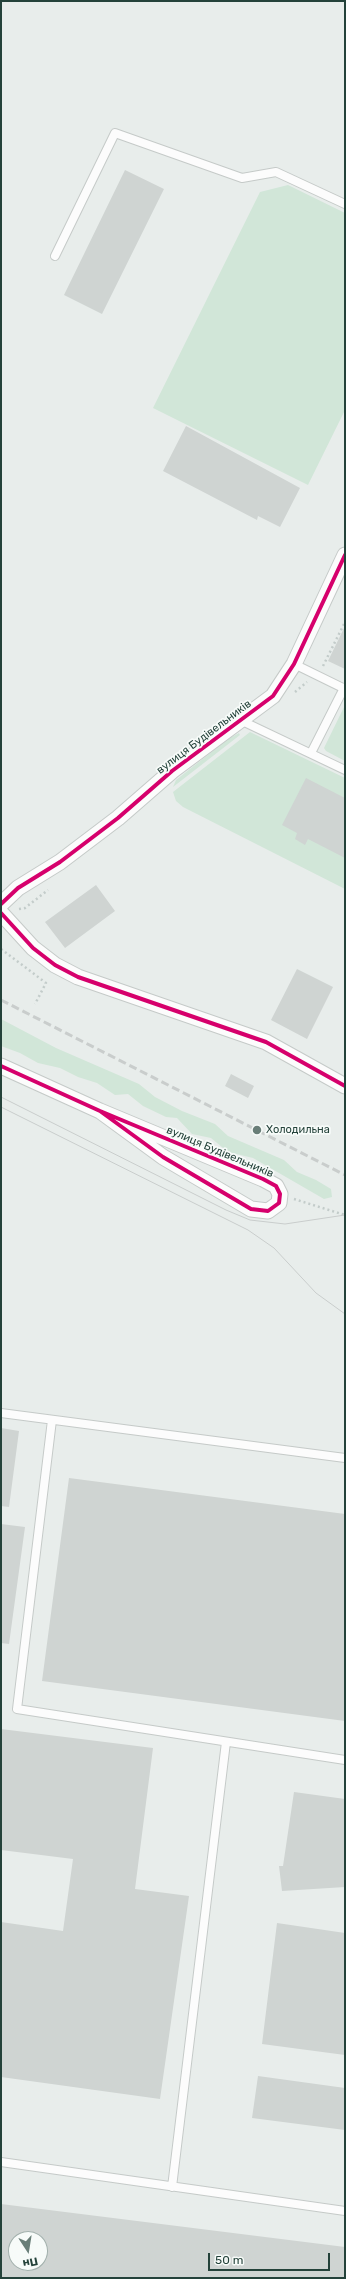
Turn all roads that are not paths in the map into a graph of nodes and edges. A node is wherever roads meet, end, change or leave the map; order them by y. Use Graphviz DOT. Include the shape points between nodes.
graph roads {
  1 [pos="345,204"];
  2 [pos="55,256"];
  3 [pos="345,555"];
  4 [pos="294,664"];
  5 [pos="344,688"];
  6 [pos="240,720"];
  7 [pos="311,753"];
  8 [pos="345,770"];
  9 [pos="1,904"];
  10 [pos="1,913"];
  11 [pos="1,1066"];
  12 [pos="345,1086"];
  13 [pos="100,1111"];
  14 [pos="1,1413"];
  15 [pos="52,1420"];
  16 [pos="345,1458"];
  17 [pos="226,1742"];
  18 [pos="345,1760"];
  19 [pos="1,2162"];
  20 [pos="172,2187"];
  21 [pos="345,2212"];
  1 -- 2 [label="lane" via="276,172 242,178 115,133"];
  3 -- 4 [label="street, вулиця Будівельників"];
  4 -- 5 [label="lane"];
  4 -- 6 [label="street, вулиця Будівельників" via="273,696"];
  5 -- 7 [label="lane"];
  6 -- 7 [label="lane"];
  6 -- 9 [label="street, вулиця Будівельників" via="172,771 118,818 60,862 18,888"];
  7 -- 8 [label="lane"];
  10 -- 12 [label="street" via="33,948 78,977 266,1042"];
  11 -- 13 [label="street, вулиця Будівельників"];
  13 -- 13 [label="street, вулиця Будівельників" via="163,1157 251,1209 268,1211 279,1203 280,1194 276,1186 263,1179"];
  14 -- 15 [label="lane"];
  15 -- 16 [label="lane"];
  15 -- 17 [label="lane" via="18,1709"];
  17 -- 18 [label="lane"];
  17 -- 20 [label="lane"];
  19 -- 20 [label="lane"];
  20 -- 21 [label="lane"];
}
